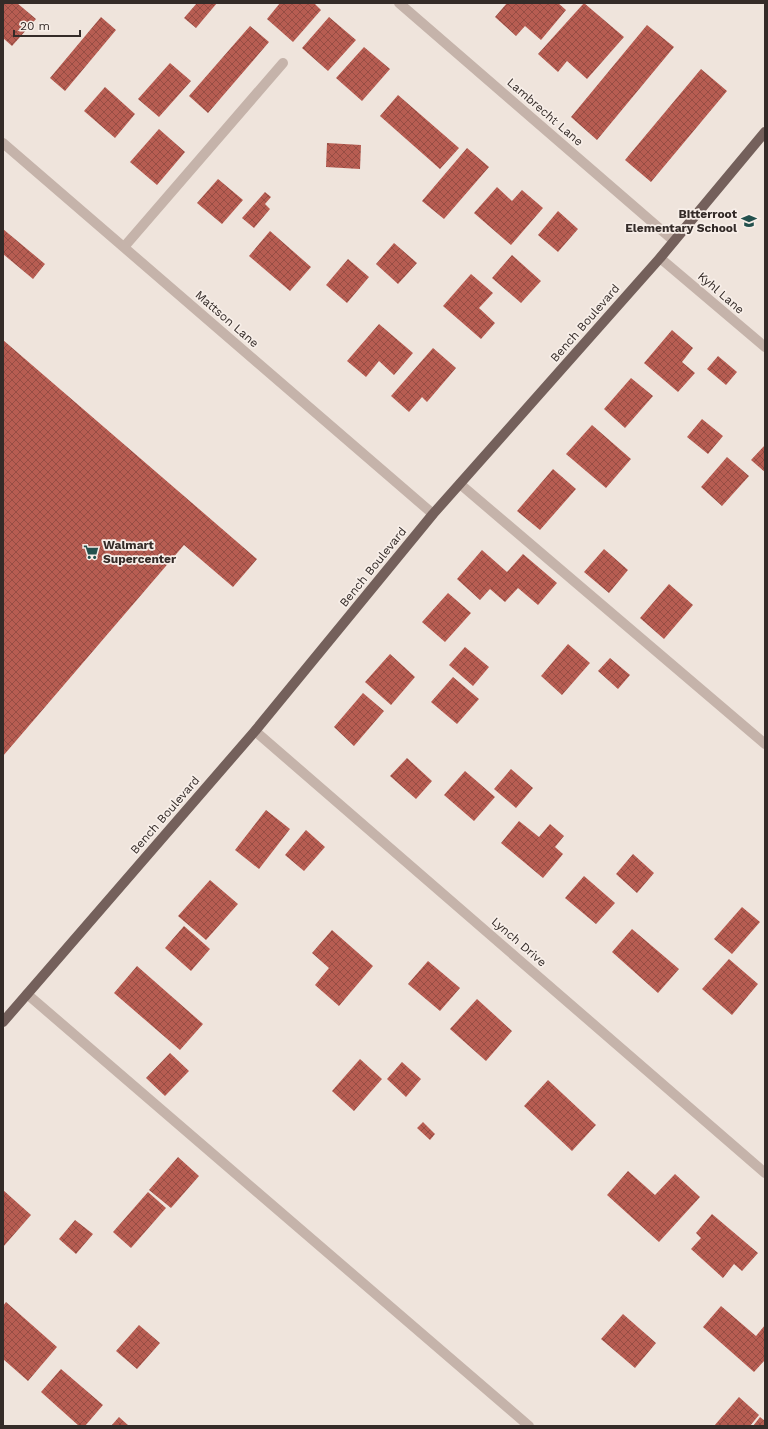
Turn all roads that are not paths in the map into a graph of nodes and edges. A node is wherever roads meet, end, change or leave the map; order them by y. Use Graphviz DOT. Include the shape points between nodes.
graph roads {
  1 [pos="399,3"];
  2 [pos="283,62"];
  3 [pos="765,132"];
  4 [pos="3,143"];
  5 [pos="674,241"];
  6 [pos="124,247"];
  7 [pos="660,258"];
  8 [pos="765,348"];
  9 [pos="460,484"];
  10 [pos="433,514"];
  11 [pos="255,731"];
  12 [pos="765,744"];
  13 [pos="27,994"];
  14 [pos="3,1022"];
  15 [pos="765,1173"];
  16 [pos="529,1426"];
  1 -- 5 [label="street, Lambrecht Lane"];
  2 -- 6 [label="street"];
  3 -- 5 [label="main road, Bench Boulevard"];
  4 -- 6 [label="street, Mattson Lane"];
  5 -- 7 [label="main road, Bench Boulevard"];
  6 -- 10 [label="street, Mattson Lane"];
  7 -- 8 [label="street, Kyhl Lane"];
  7 -- 9 [label="main road, Bench Boulevard"];
  9 -- 10 [label="main road, Bench Boulevard"];
  9 -- 12 [label="street"];
  10 -- 11 [label="main road, Bench Boulevard"];
  11 -- 13 [label="main road, Bench Boulevard"];
  11 -- 15 [label="street, Lynch Drive"];
  13 -- 14 [label="main road, Bench Boulevard"];
  13 -- 16 [label="street"];
}
